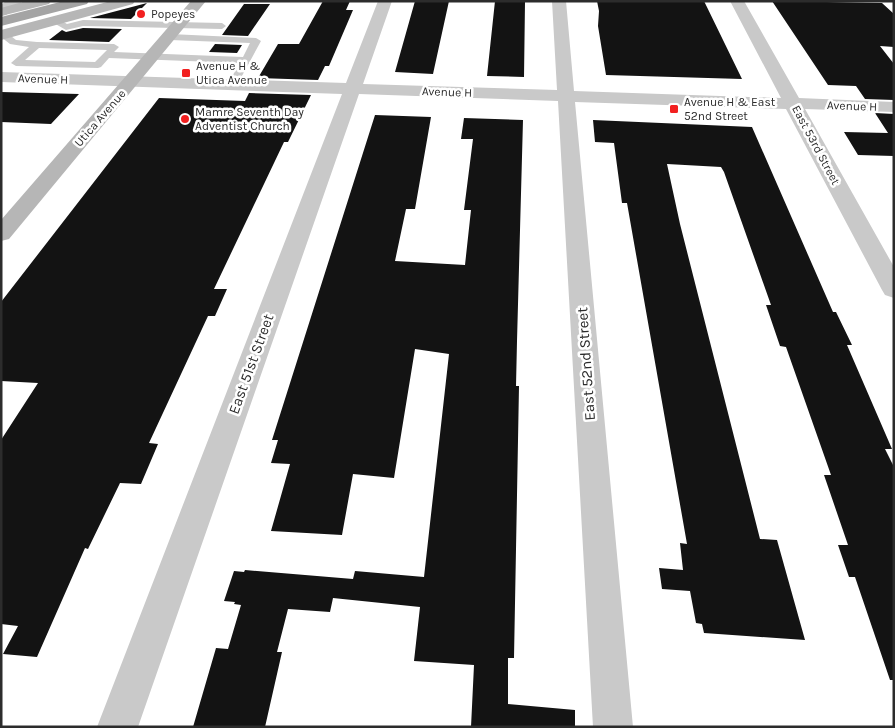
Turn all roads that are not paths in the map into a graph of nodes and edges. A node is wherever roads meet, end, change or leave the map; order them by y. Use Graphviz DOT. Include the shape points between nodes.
graph roads {
  1 [pos="16,1"];
  2 [pos="44,1"];
  3 [pos="82,1"];
  4 [pos="128,1"];
  5 [pos="199,1"];
  6 [pos="386,1"];
  7 [pos="558,1"];
  8 [pos="737,1"];
  9 [pos="1,12"];
  10 [pos="61,24"];
  11 [pos="149,25"];
  12 [pos="180,25"];
  13 [pos="222,26"];
  14 [pos="4,36"];
  15 [pos="170,37"];
  16 [pos="37,45"];
  17 [pos="107,55"];
  18 [pos="153,57"];
  19 [pos="246,60"];
  20 [pos="27,63"];
  21 [pos="83,65"];
  22 [pos="7,78"];
  23 [pos="71,80"];
  24 [pos="131,82"];
  25 [pos="232,85"];
  26 [pos="353,89"];
  27 [pos="566,96"];
  28 [pos="793,104"];
  29 [pos="894,107"];
  30 [pos="1,234"];
  31 [pos="894,290"];
  32 [pos="117,727"];
  33 [pos="613,727"];
  1 -- 9 [label="street"];
  2 -- 9 [label="main road"];
  3 -- 14 [label="main road"];
  4 -- 10 [label="main road"];
  5 -- 12 [label="main road, Utica Avenue"];
  6 -- 26 [label="street, East 51st Street"];
  7 -- 27 [label="street, East 52nd Street"];
  8 -- 28 [label="street, East 53rd Street"];
  10 -- 11 [label="lane"];
  10 -- 11 [label="lane" via="70,30 123,32"];
  10 -- 14 [label="main road"];
  11 -- 12 [label="lane"];
  12 -- 13 [label="lane"];
  12 -- 15 [label="main road, Utica Avenue"];
  14 -- 16 [label="lane"];
  15 -- 18 [label="main road, Utica Avenue"];
  15 -- 19 [label="lane" via="256,41"];
  16 -- 17 [label="lane" via="114,47"];
  16 -- 20 [label="lane" via="16,63"];
  17 -- 18 [label="lane"];
  17 -- 21 [label="lane" via="98,65"];
  18 -- 19 [label="lane"];
  18 -- 24 [label="main road, Utica Avenue"];
  19 -- 25 [label="lane"];
  20 -- 21 [label="lane"];
  20 -- 22 [label="lane"];
  21 -- 23 [label="lane"];
  22 -- 23 [label="street, Avenue H"];
  23 -- 24 [label="street, Avenue H"];
  24 -- 25 [label="street, Avenue H"];
  24 -- 30 [label="main road, Utica Avenue"];
  25 -- 26 [label="street, Avenue H"];
  26 -- 27 [label="street, Avenue H"];
  26 -- 32 [label="street, East 51st Street"];
  27 -- 28 [label="street, Avenue H"];
  27 -- 33 [label="street, East 52nd Street"];
  28 -- 29 [label="street, Avenue H"];
  28 -- 31 [label="street, East 53rd Street"];
}
